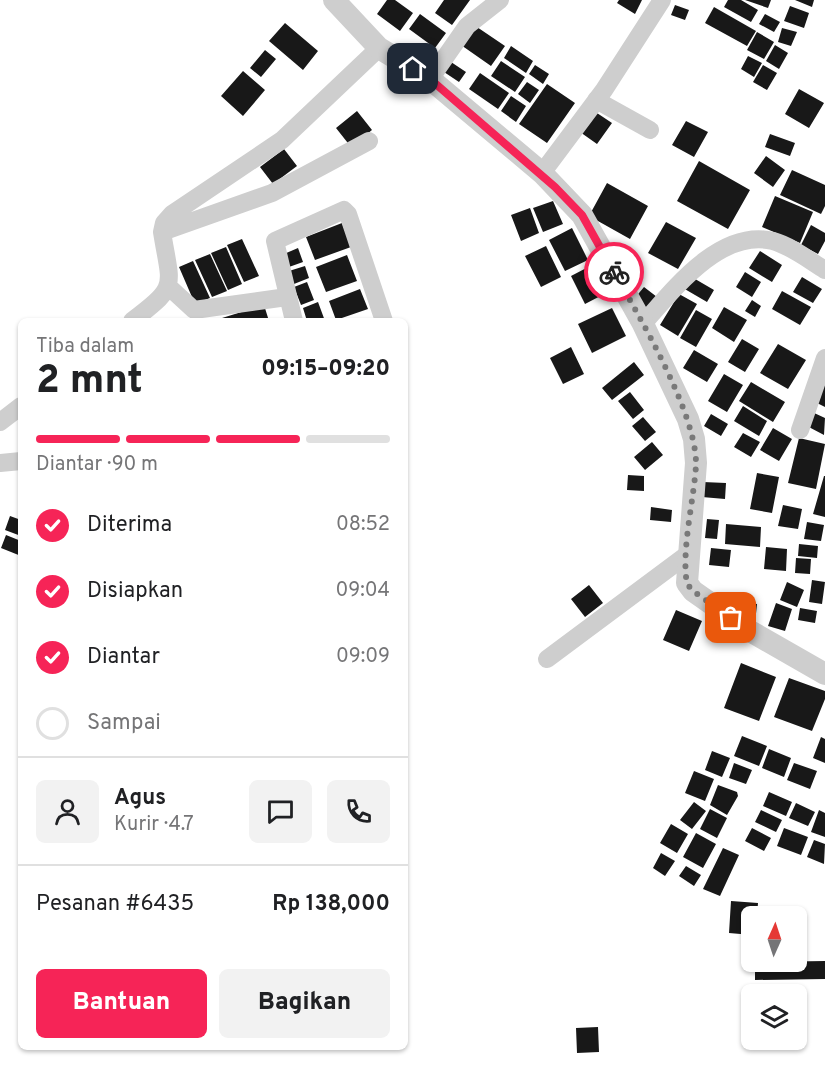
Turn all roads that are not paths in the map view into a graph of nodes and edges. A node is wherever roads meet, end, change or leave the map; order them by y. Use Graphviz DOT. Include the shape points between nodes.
graph roads {
  1 [pos="334,0"];
  2 [pos="500,0"];
  3 [pos="662,0"];
  4 [pos="379,48"];
  5 [pos="430,79"];
  6 [pos="596,100"];
  7 [pos="650,130"];
  8 [pos="369,141"];
  9 [pos="542,173"];
  10 [pos="162,232"];
  11 [pos="825,270"];
  12 [pos="169,286"];
  13 [pos="287,297"];
  14 [pos="136,318"];
  15 [pos="293,318"];
  16 [pos="383,318"];
  17 [pos="643,324"];
  18 [pos="825,358"];
  19 [pos="18,408"];
  20 [pos="0,422"];
  21 [pos="800,430"];
  22 [pos="18,461"];
  23 [pos="0,463"];
  24 [pos="688,554"];
  25 [pos="548,659"];
  26 [pos="825,674"];
  1 -- 4 [label="street"];
  2 -- 5 [label="street" via="466,26"];
  3 -- 6 [label="street"];
  4 -- 5 [label="street"];
  4 -- 10 [label="street" via="282,140 172,214"];
  5 -- 9 [label="street"];
  6 -- 7 [label="street"];
  6 -- 9 [label="street"];
  8 -- 10 [label="street" via="272,193"];
  9 -- 17 [label="street" via="582,215"];
  10 -- 12 [label="street"];
  11 -- 17 [label="street" via="774,241 758,239 736,244 713,254 691,271"];
  12 -- 13 [label="street" via="194,310"];
  12 -- 14 [label="street" via="162,298"];
  13 -- 15 [label="street"];
  13 -- 16 [label="street" via="275,241 344,210"];
  17 -- 24 [label="street" via="694,439 696,463"];
  18 -- 21 [label="street"];
  19 -- 20 [label="street"];
  22 -- 23 [label="street"];
  24 -- 25 [label="street"];
  24 -- 26 [label="street" via="686,576 693,591 750,631"];
}
